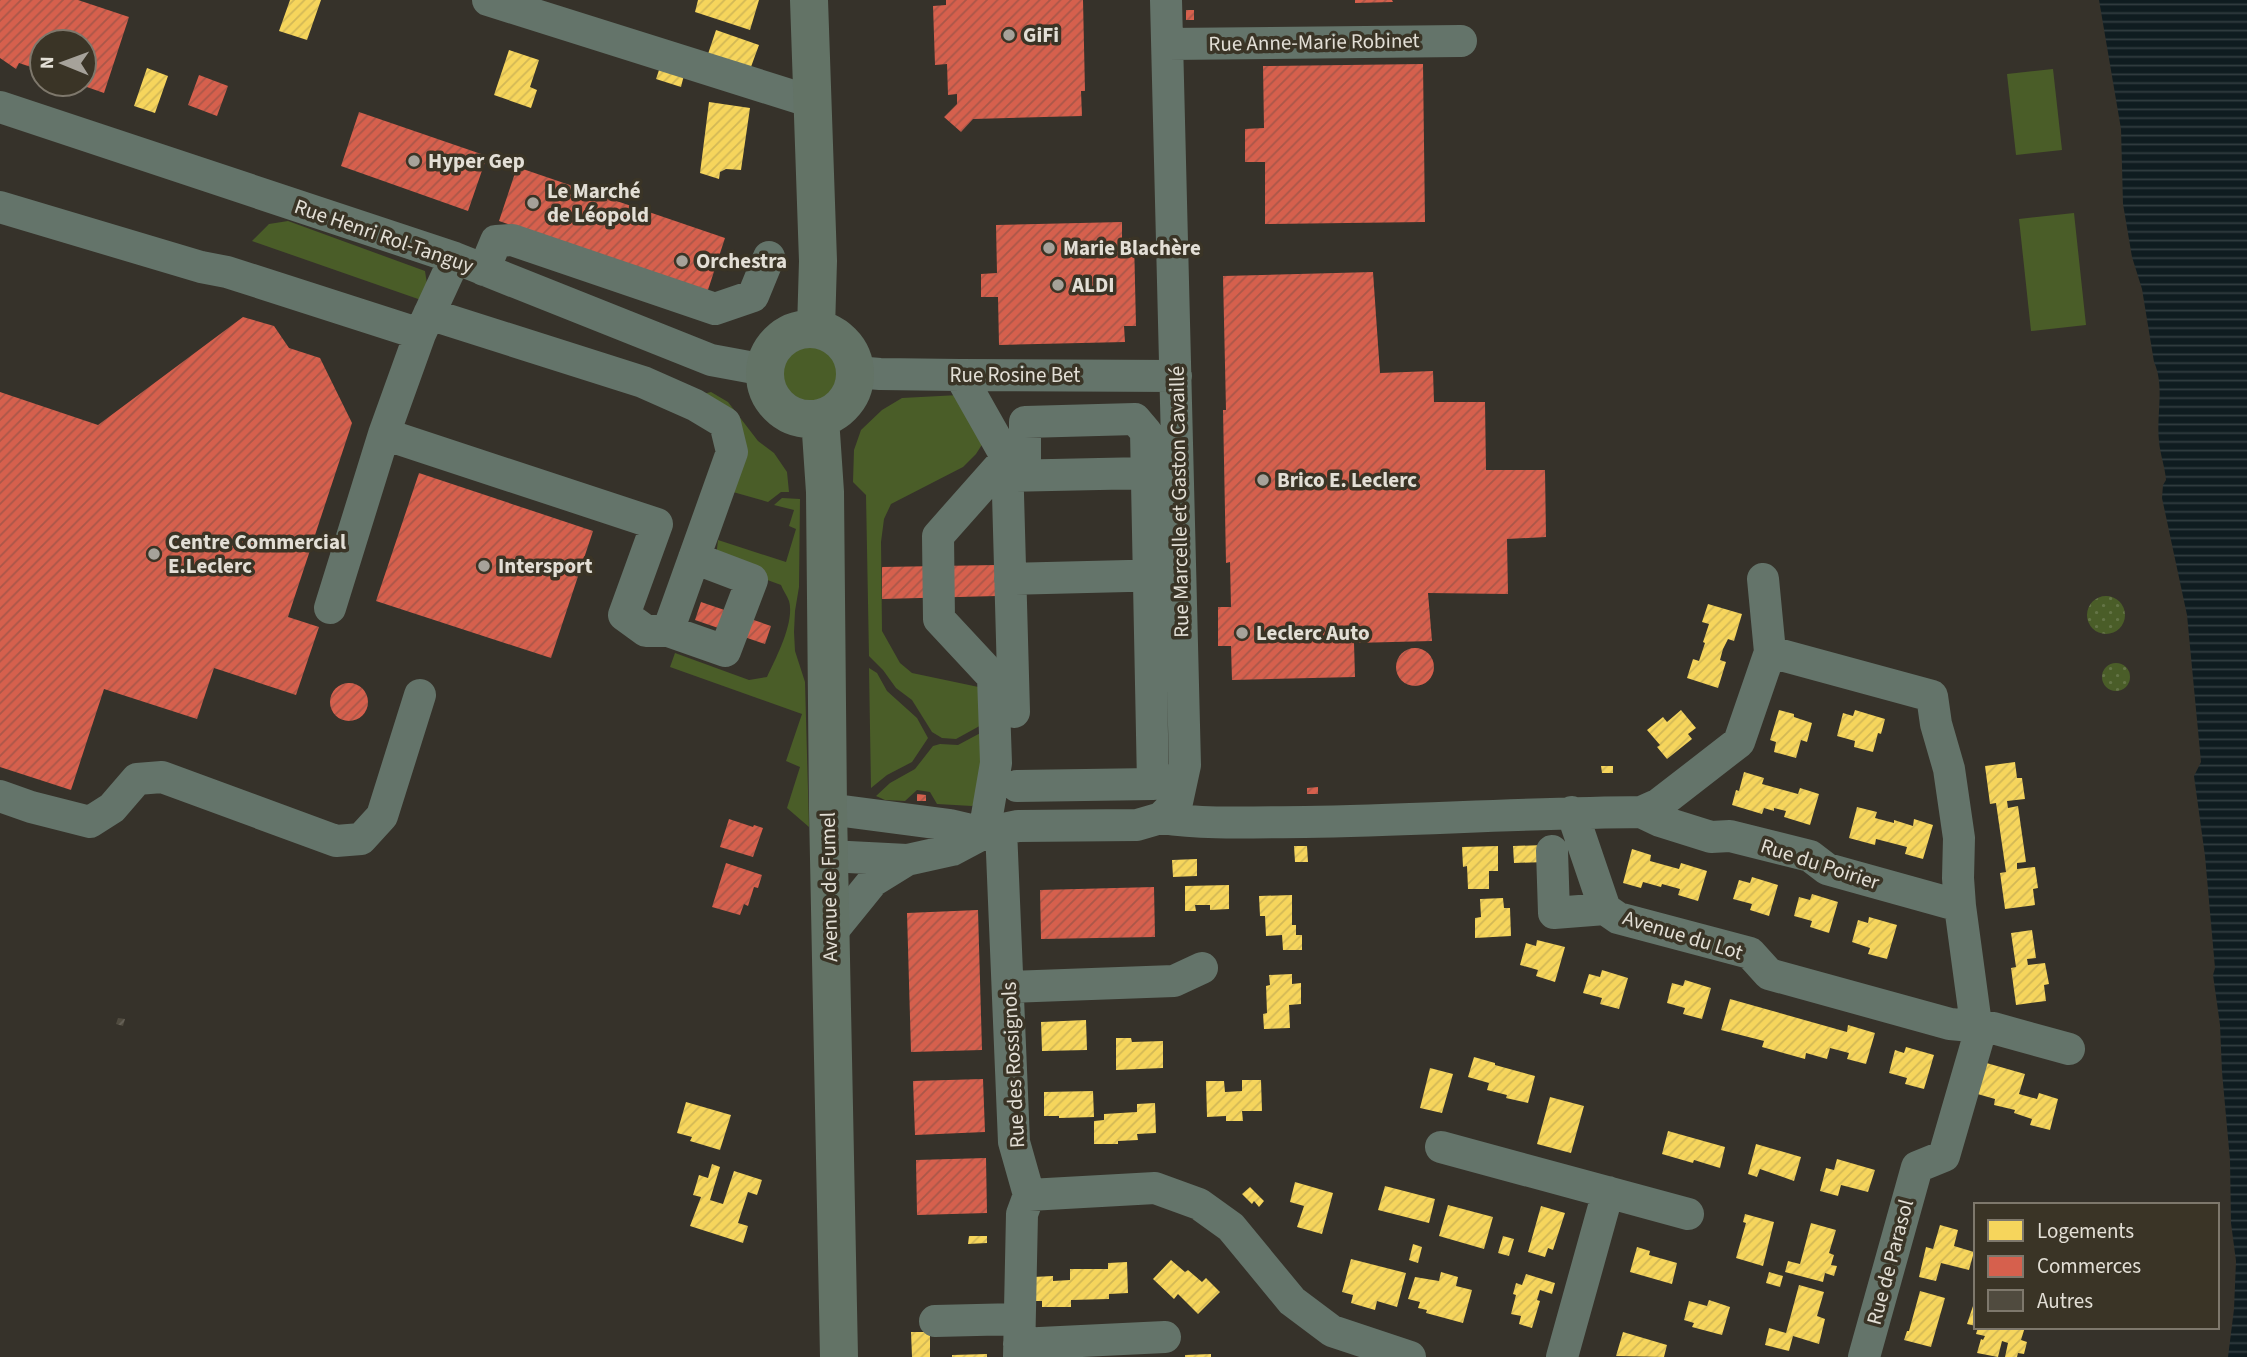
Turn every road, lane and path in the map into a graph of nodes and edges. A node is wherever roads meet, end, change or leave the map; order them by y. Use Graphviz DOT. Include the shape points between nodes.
graph roads {
  1 [pos="488,0"];
  2 [pos="809,0"];
  3 [pos="1167,0"];
  4 [pos="1461,41"];
  5 [pos="1168,44"];
  6 [pos="812,102"];
  7 [pos="0,107"];
  8 [pos="0,207"];
  9 [pos="769,257"];
  10 [pos="455,258"];
  11 [pos="484,270"];
  12 [pos="424,324"];
  13 [pos="816,329"];
  14 [pos="765,370"];
  15 [pos="855,372"];
  16 [pos="960,375"];
  17 [pos="1176,376"];
  18 [pos="820,418"];
  19 [pos="384,435"];
  20 [pos="1013,470"];
  21 [pos="1147,472"];
  22 [pos="694,558"];
  23 [pos="1181,575"];
  24 [pos="1149,576"];
  25 [pos="1010,579"];
  26 [pos="1763,579"];
  27 [pos="330,607"];
  28 [pos="668,631"];
  29 [pos="1770,652"];
  30 [pos="419,695"];
  31 [pos="1004,706"];
  32 [pos="1017,786"];
  33 [pos="0,796"];
  34 [pos="828,810"];
  35 [pos="1572,812"];
  36 [pos="1641,812"];
  37 [pos="1161,818"];
  38 [pos="1001,829"];
  39 [pos="1552,851"];
  40 [pos="829,856"];
  41 [pos="907,860"];
  42 [pos="1960,906"];
  43 [pos="1605,909"];
  44 [pos="830,934"];
  45 [pos="1202,968"];
  46 [pos="1008,987"];
  47 [pos="1976,1025"];
  48 [pos="2069,1049"];
  49 [pos="1441,1147"];
  50 [pos="1608,1192"];
  51 [pos="1029,1195"];
  52 [pos="1688,1213"];
  53 [pos="935,1321"];
  54 [pos="1165,1337"];
  55 [pos="1019,1340"];
  56 [pos="839,1357"];
  57 [pos="1410,1357"];
  58 [pos="1562,1357"];
  59 [pos="1864,1357"];
  1 -- 6 [label="street"];
  2 -- 6 [label="main road"];
  3 -- 5 [label="street, Rue Marcelle et Gaston Cavaillé"];
  4 -- 5 [label="street, Rue Anne-Marie Robinet"];
  5 -- 17 [label="street, Rue Marcelle et Gaston Cavaillé"];
  6 -- 13 [label="main road"];
  7 -- 10 [label="street, Rue Henri Rol-Tanguy"];
  8 -- 12 [label="street" via="201,267"];
  9 -- 11 [label="street" via="753,296 715,309 512,240 495,241"];
  10 -- 11 [label="street, Rue Henri Rol-Tanguy"];
  10 -- 12 [label="street"];
  11 -- 14 [label="street, Rue Henri Rol-Tanguy" via="711,360"];
  12 -- 19 [label="street"];
  12 -- 22 [label="street" via="643,382 725,423 733,452"];
  13 -- 14 [label="main road" via="794,332 777,344"];
  13 -- 15 [label="main road" via="828,332 847,348"];
  14 -- 18 [label="main road" via="771,397 781,408 792,416"];
  15 -- 16 [label="street, Rue Rosine Bet"];
  15 -- 18 [label="main road" via="846,401"];
  16 -- 17 [label="street, Rue Rosine Bet"];
  16 -- 20 [label="street"];
  17 -- 23 [label="street, Rue Marcelle et Gaston Cavaillé"];
  18 -- 34 [label="main road, Avenue de Fumel"];
  19 -- 27 [label="street"];
  19 -- 28 [label="street" via="657,524 624,615 646,631"];
  20 -- 21 [label="street"];
  20 -- 21 [label="street" via="1025,422 1135,419 1146,432"];
  20 -- 25 [label="street"];
  20 -- 31 [label="street" via="938,536 939,619 993,677"];
  21 -- 24 [label="street"];
  22 -- 28 [label="street"];
  22 -- 28 [label="street" via="752,580 725,651"];
  23 -- 24 [label="street"];
  23 -- 37 [label="street, Rue Marcelle et Gaston Cavaillé" via="1185,765 1177,802"];
  24 -- 25 [label="street"];
  24 -- 32 [label="street" via="1153,784"];
  25 -- 31 [label="street"];
  26 -- 29 [label="street"];
  29 -- 36 [label="street" via="1739,742 1659,804"];
  29 -- 42 [label="street" via="1932,696 1959,838"];
  30 -- 33 [label="street" via="382,816 361,839 336,841 162,777 137,779 112,808 90,822"];
  31 -- 32 [label="street"];
  31 -- 38 [label="street" via="996,763"];
  32 -- 38 [label="street"];
  34 -- 38 [label="street"];
  34 -- 40 [label="main road, Avenue de Fumel"];
  35 -- 36 [label="street"];
  35 -- 37 [label="street" via="1368,821 1193,823"];
  35 -- 43 [label="street, Avenue du Lot"];
  36 -- 42 [label="street, Rue du Poirier" via="1711,837 1730,836 1810,856 1827,869"];
  37 -- 38 [label="street" via="1137,825"];
  38 -- 41 [label="street" via="952,850"];
  38 -- 46 [label="street, Rue des Rossignols"];
  39 -- 43 [label="street" via="1554,913"];
  40 -- 41 [label="street"];
  40 -- 44 [label="main road, Avenue de Fumel"];
  41 -- 44 [label="street" via="873,881"];
  42 -- 47 [label="street"];
  43 -- 47 [label="street, Avenue du Lot" via="1618,918 1749,953 1769,974 1950,1024"];
  44 -- 56 [label="main road, Avenue de Fumel"];
  45 -- 46 [label="street" via="1174,981"];
  46 -- 51 [label="street, Rue des Rossignols" via="1014,1142"];
  47 -- 48 [label="street, Avenue du Lot"];
  47 -- 59 [label="street, Rue de Parasol" via="1978,1039 1944,1156 1917,1167"];
  49 -- 50 [label="street"];
  50 -- 52 [label="street"];
  50 -- 58 [label="street"];
  51 -- 55 [label="street" via="1022,1214"];
  51 -- 57 [label="street" via="1154,1188 1199,1205 1231,1227 1292,1301 1332,1331"];
  53 -- 55 [label="street"];
  54 -- 55 [label="street"];
}
